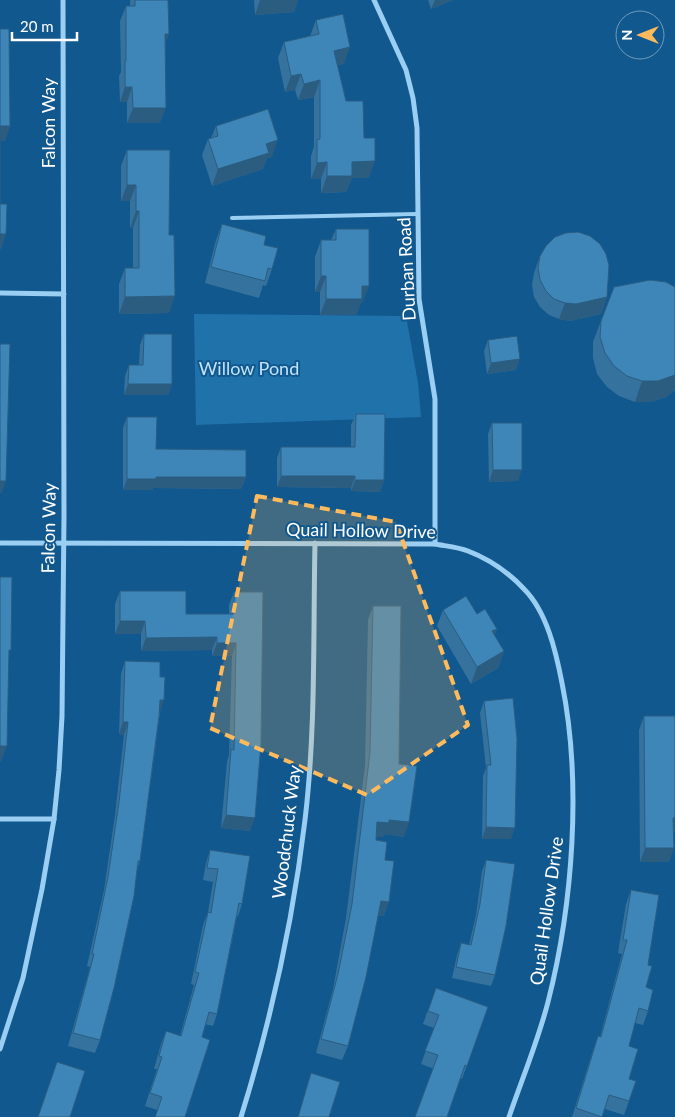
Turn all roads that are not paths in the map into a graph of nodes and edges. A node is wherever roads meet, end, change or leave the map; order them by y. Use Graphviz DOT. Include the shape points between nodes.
graph roads {
  1 [pos="63,0"];
  2 [pos="374,0"];
  3 [pos="418,214"];
  4 [pos="232,218"];
  5 [pos="0,294"];
  6 [pos="64,294"];
  7 [pos="0,543"];
  8 [pos="63,544"];
  9 [pos="314,544"];
  10 [pos="434,544"];
  11 [pos="0,819"];
  12 [pos="54,819"];
  13 [pos="0,1049"];
  14 [pos="241,1117"];
  15 [pos="509,1117"];
  1 -- 6 [label="street, Falcon Way"];
  2 -- 3 [label="street, Durban Road" via="406,70 413,98 417,128"];
  3 -- 4 [label="lane"];
  3 -- 10 [label="street, Durban Road" via="419,299 435,399"];
  5 -- 6 [label="street"];
  6 -- 8 [label="street, Falcon Way"];
  7 -- 8 [label="street, Quail Hollow Drive"];
  8 -- 9 [label="street, Quail Hollow Drive"];
  8 -- 12 [label="street, Falcon Way" via="62,716"];
  9 -- 10 [label="street, Quail Hollow Drive"];
  9 -- 14 [label="street, Woodchuck Way" via="314,672 305,820 279,974 261,1052"];
  10 -- 15 [label="street, Quail Hollow Drive" via="468,551 498,567 525,590 545,621 557,657 572,756 569,880 560,941 548,1002"];
  11 -- 12 [label="street"];
  12 -- 13 [label="street, Falcon Way" via="23,978"];
}
